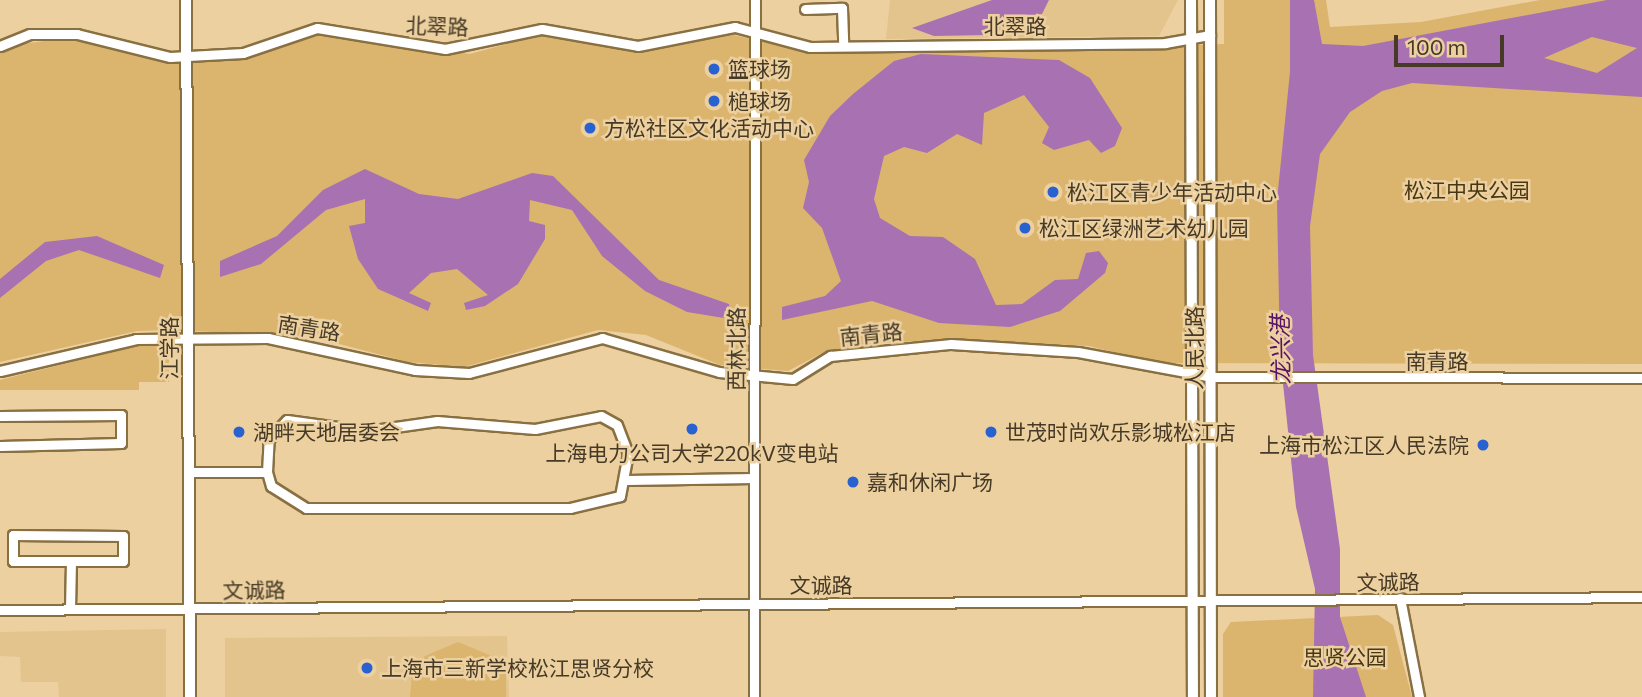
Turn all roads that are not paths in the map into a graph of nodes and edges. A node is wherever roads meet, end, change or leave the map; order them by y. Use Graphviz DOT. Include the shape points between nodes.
graph roads {
  1 [pos="186,0"];
  2 [pos="755,0"];
  3 [pos="1191,0"];
  4 [pos="1210,0"];
  5 [pos="805,9"];
  6 [pos="755,34"];
  7 [pos="1210,35"];
  8 [pos="1192,37"];
  9 [pos="843,44"];
  10 [pos="0,46"];
  11 [pos="187,56"];
  12 [pos="188,340"];
  13 [pos="0,371"];
  14 [pos="753,371"];
  15 [pos="1193,375"];
  16 [pos="1213,377"];
  17 [pos="1642,377"];
  18 [pos="0,416"];
  19 [pos="0,446"];
  20 [pos="188,472"];
  21 [pos="267,472"];
  22 [pos="754,478"];
  23 [pos="627,480"];
  24 [pos="71,561"];
  25 [pos="1642,597"];
  26 [pos="1400,598"];
  27 [pos="1210,601"];
  28 [pos="754,602"];
  29 [pos="1192,602"];
  30 [pos="70,609"];
  31 [pos="188,609"];
  32 [pos="0,610"];
  33 [pos="190,697"];
  34 [pos="754,697"];
  35 [pos="1193,697"];
  36 [pos="1211,697"];
  37 [pos="1419,697"];
  1 -- 11 [label="main road, 江学路"];
  2 -- 6 [label="street, 西林北路"];
  3 -- 8 [label="main road, 人民北路"];
  4 -- 7 [label="main road, 人民北路"];
  5 -- 9 [label="street" via="842,8"];
  6 -- 9 [label="street, 北翠路" via="789,45"];
  6 -- 11 [label="street, 北翠路" via="735,27 638,46 542,29 445,49 317,29 243,53"];
  6 -- 14 [label="street, 西林北路"];
  7 -- 8 [label="street, 北翠路"];
  7 -- 16 [label="main road, 人民北路"];
  8 -- 9 [label="street, 北翠路" via="1165,43"];
  8 -- 15 [label="main road, 人民北路"];
  10 -- 11 [label="street, 北翠路" via="30,34 77,34"];
  11 -- 12 [label="main road, 江学路"];
  12 -- 13 [label="street, 南青路" via="136,339"];
  12 -- 14 [label="street, 南青路" via="268,338 415,370 470,373 602,338 719,372"];
  12 -- 20 [label="main road, 江学路"];
  14 -- 15 [label="street, 南青路" via="793,379 830,356 951,344 1079,352"];
  14 -- 22 [label="street, 西林北路"];
  15 -- 16 [label="street, 南青路"];
  15 -- 29 [label="main road, 人民北路"];
  16 -- 17 [label="street, 南青路"];
  16 -- 27 [label="main road, 人民北路"];
  18 -- 19 [label="street" via="121,415 121,443"];
  20 -- 21 [label="street"];
  20 -- 31 [label="main road, 江学路"];
  21 -- 23 [label="street" via="286,500 306,508 601,505 620,496"];
  21 -- 23 [label="street" via="268,439 287,420 367,431 437,421 535,429 601,416 617,425 628,453"];
  22 -- 23 [label="street"];
  22 -- 28 [label="street, 西林北路"];
  24 -- 24 [label="street" via="123,561 122,536 13,535 13,561"];
  24 -- 30 [label="street"];
  25 -- 26 [label="street, 文诚路"];
  26 -- 27 [label="street, 文诚路"];
  26 -- 37 [label="street"];
  27 -- 29 [label="street, 文诚路"];
  27 -- 36 [label="main road, 人民北路"];
  28 -- 29 [label="street, 文诚路"];
  28 -- 31 [label="street, 文诚路"];
  28 -- 34 [label="street, 西林北路"];
  29 -- 35 [label="main road, 人民北路"];
  30 -- 31 [label="street, 文诚路"];
  30 -- 32 [label="street, 文诚路"];
  31 -- 33 [label="main road, 江学路"];
}
